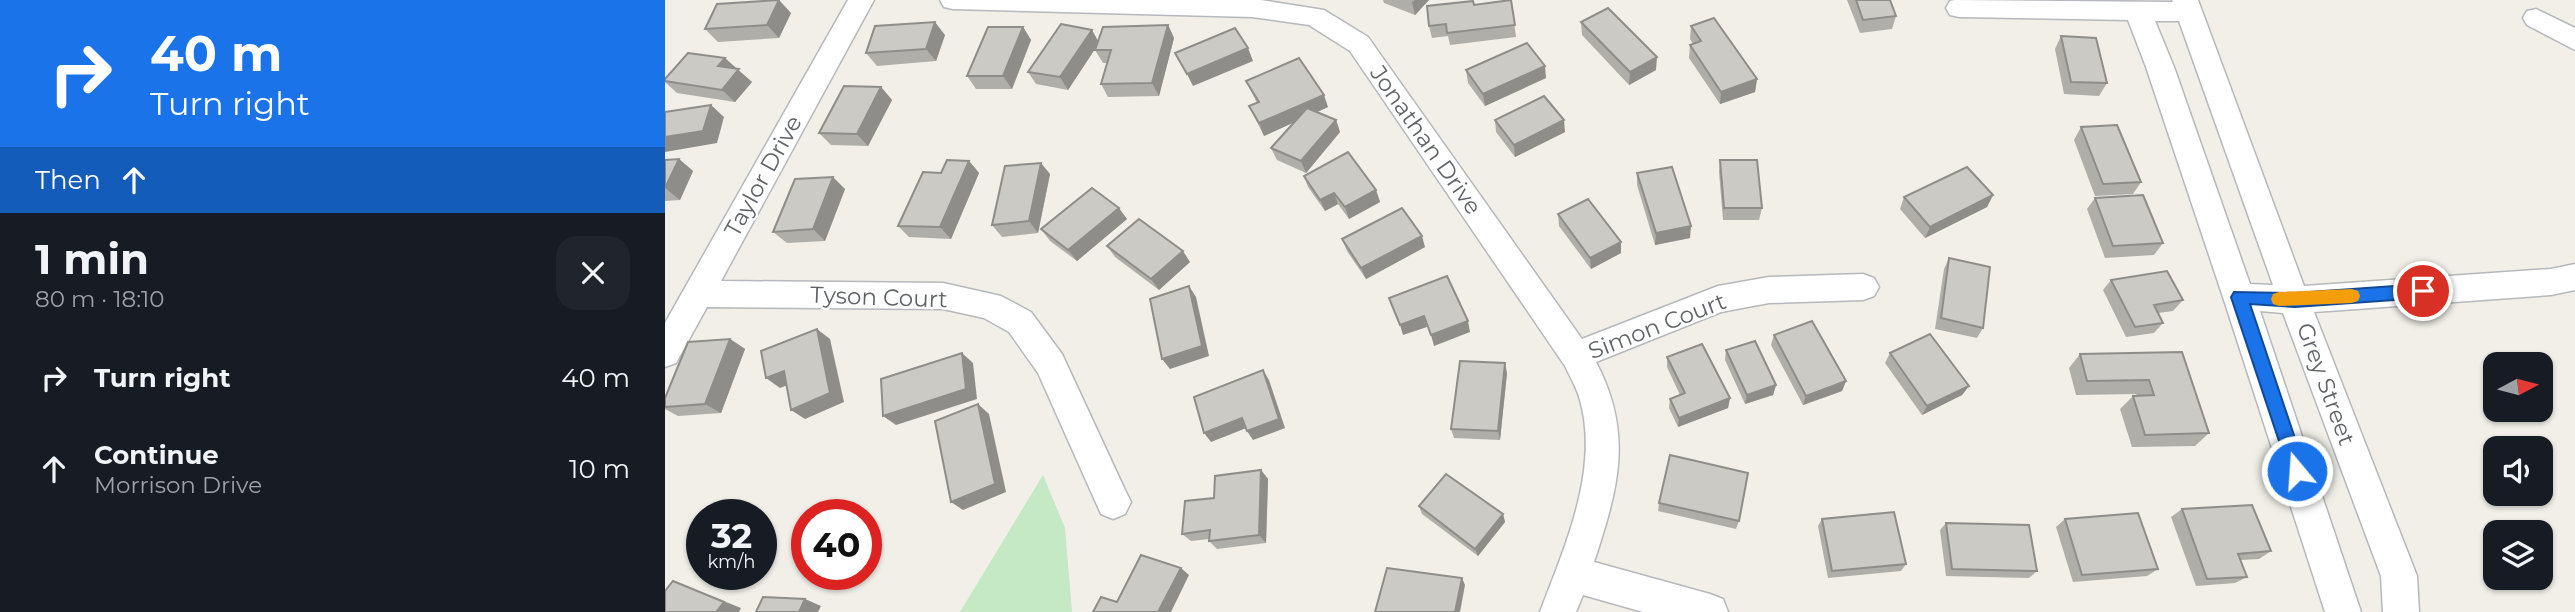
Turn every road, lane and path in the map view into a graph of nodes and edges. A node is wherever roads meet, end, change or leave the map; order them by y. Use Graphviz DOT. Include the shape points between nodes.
graph roads {
  1 [pos="861,0"];
  2 [pos="953,0"];
  3 [pos="2135,6"];
  4 [pos="2188,6"];
  5 [pos="1959,8"];
  6 [pos="2536,18"];
  7 [pos="2575,40"];
  8 [pos="2575,277"];
  9 [pos="1863,287"];
  10 [pos="698,294"];
  11 [pos="2239,297"];
  12 [pos="2295,300"];
  13 [pos="665,353"];
  14 [pos="1576,356"];
  15 [pos="1113,502"];
  16 [pos="1571,574"];
  17 [pos="1558,612"];
  18 [pos="1710,612"];
  19 [pos="2343,612"];
  20 [pos="2401,612"];
  1 -- 10 [label="street, Taylor Drive"];
  2 -- 14 [label="street, Jonathan Drive" via="1252,8 1315,17 1359,44"];
  3 -- 4 [label="street"];
  3 -- 5 [label="street"];
  3 -- 11 [label="street"];
  4 -- 12 [label="street, Grey Street"];
  6 -- 7 [label="street"];
  8 -- 12 [label="street"];
  9 -- 14 [label="street, Simon Court" via="1769,290 1719,299"];
  10 -- 13 [label="street, Taylor Drive"];
  10 -- 15 [label="street, Tyson Court" via="943,296 990,306 1020,322 1050,364"];
  11 -- 12 [label="street"];
  11 -- 19 [label="street"];
  12 -- 20 [label="street, Grey Street" via="2399,576"];
  14 -- 16 [label="street, Jonathan Drive" via="1598,401 1603,433 1602,474"];
  16 -- 17 [label="street, Jonathan Drive"];
  16 -- 18 [label="street"];
}
